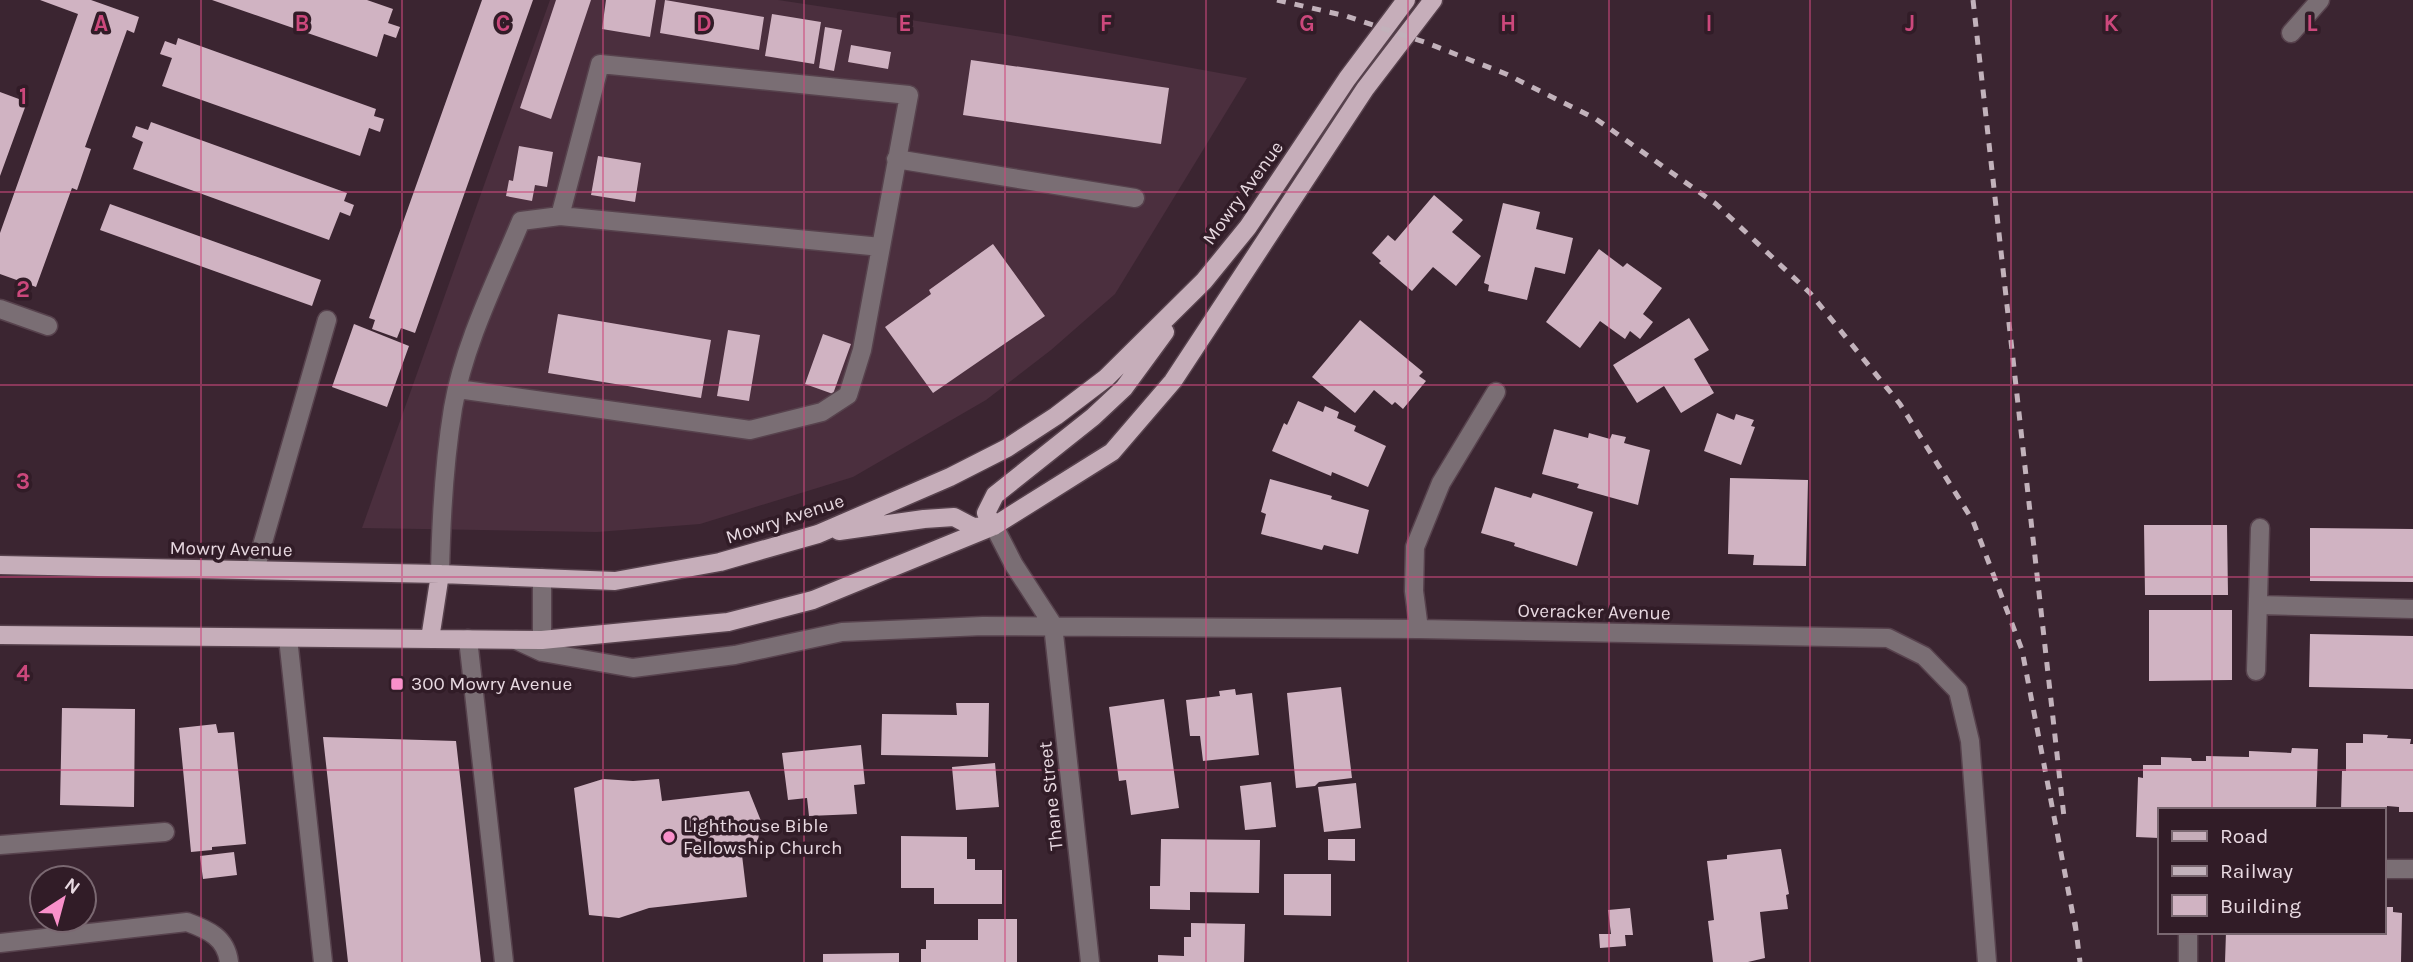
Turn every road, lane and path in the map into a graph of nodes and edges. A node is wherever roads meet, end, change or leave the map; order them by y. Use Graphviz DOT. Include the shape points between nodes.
graph roads {
  1 [pos="1406,0"];
  2 [pos="1433,0"];
  3 [pos="2320,0"];
  4 [pos="2291,33"];
  5 [pos="896,159"];
  6 [pos="1135,198"];
  7 [pos="560,216"];
  8 [pos="881,247"];
  9 [pos="1204,281"];
  10 [pos="0,309"];
  11 [pos="327,320"];
  12 [pos="48,326"];
  13 [pos="458,389"];
  14 [pos="1496,393"];
  15 [pos="994,526"];
  16 [pos="2260,528"];
  17 [pos="818,534"];
  18 [pos="0,565"];
  19 [pos="255,570"];
  20 [pos="440,574"];
  21 [pos="542,578"];
  22 [pos="2258,605"];
  23 [pos="2413,609"];
  24 [pos="1053,625"];
  25 [pos="1419,629"];
  26 [pos="0,635"];
  27 [pos="288,638"];
  28 [pos="430,639"];
  29 [pos="468,639"];
  30 [pos="516,640"];
  31 [pos="542,640"];
  32 [pos="2256,671"];
  33 [pos="164,832"];
  34 [pos="0,845"];
  35 [pos="2385,869"];
  36 [pos="2413,869"];
  37 [pos="2188,934"];
  38 [pos="0,943"];
  39 [pos="229,962"];
  40 [pos="323,962"];
  41 [pos="504,962"];
  42 [pos="1090,962"];
  43 [pos="1987,962"];
  44 [pos="2188,962"];
  1 -- 9 [label="main road, Mowry Avenue" via="1248,228"];
  2 -- 15 [label="main road" via="1365,89 1173,381 1112,452"];
  3 -- 4 [label="street"];
  5 -- 6 [label="street"];
  5 -- 7 [label="street" via="909,95 600,64"];
  5 -- 8 [label="street"];
  7 -- 8 [label="street"];
  7 -- 13 [label="street" via="521,221 475,329"];
  8 -- 13 [label="street" via="862,350 848,395 822,412 750,430"];
  9 -- 15 [label="main road" via="1124,388 995,495 986,513"];
  9 -- 17 [label="main road, Mowry Avenue" via="1106,378 1056,416 950,477"];
  10 -- 12 [label="street"];
  11 -- 19 [label="street"];
  13 -- 20 [label="street" via="441,518"];
  14 -- 25 [label="street" via="1441,483 1415,547"];
  15 -- 17 [label="main road" via="974,527 954,517"];
  15 -- 24 [label="street"];
  15 -- 31 [label="main road" via="813,600 728,622"];
  16 -- 22 [label="street"];
  17 -- 21 [label="main road, Mowry Avenue" via="720,562 615,581"];
  18 -- 19 [label="main road, Mowry Avenue"];
  19 -- 20 [label="main road, Mowry Avenue"];
  20 -- 21 [label="main road, Mowry Avenue"];
  20 -- 28 [label="main road"];
  21 -- 31 [label="street"];
  22 -- 23 [label="street"];
  22 -- 32 [label="street"];
  24 -- 25 [label="street, Overacker Avenue"];
  24 -- 30 [label="street" via="842,632 736,654 633,668 542,652"];
  24 -- 42 [label="street, Thane Street"];
  25 -- 43 [label="street, Overacker Avenue" via="1888,638 1924,656 1958,691 1970,741"];
  26 -- 27 [label="main road"];
  27 -- 28 [label="main road"];
  27 -- 40 [label="street"];
  28 -- 29 [label="main road"];
  29 -- 30 [label="main road"];
  29 -- 41 [label="street"];
  30 -- 31 [label="main road"];
  33 -- 34 [label="street"];
  35 -- 36 [label="street"];
  37 -- 44 [label="street"];
  38 -- 39 [label="street" via="187,922 210,930 227,948"];
}
